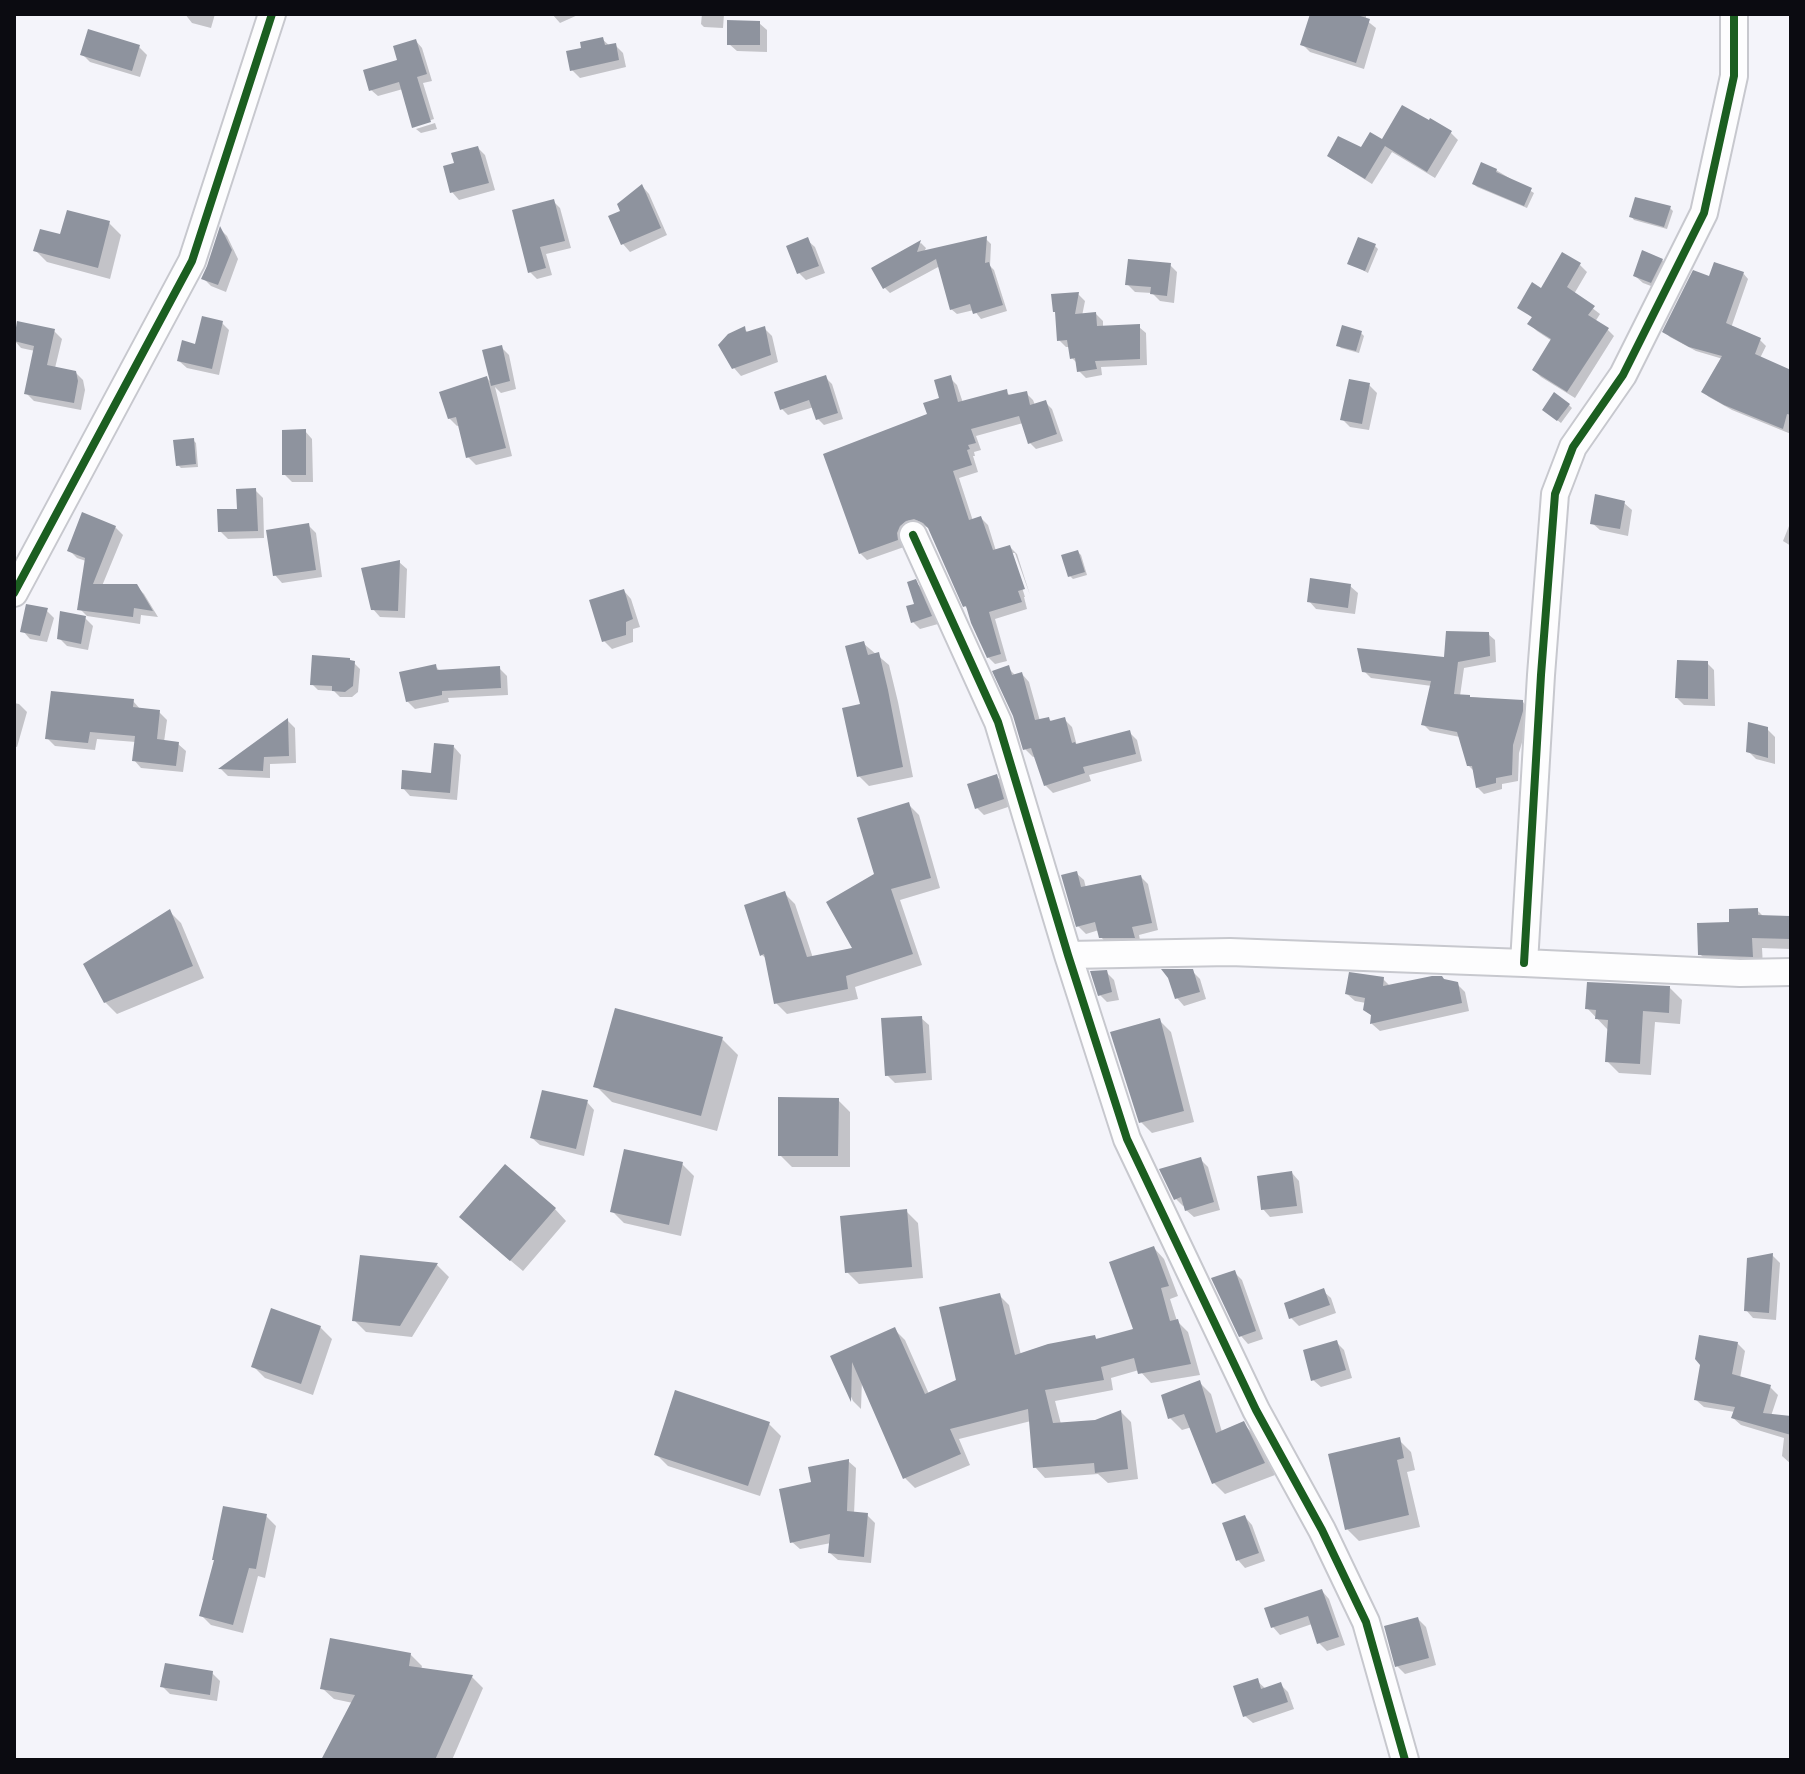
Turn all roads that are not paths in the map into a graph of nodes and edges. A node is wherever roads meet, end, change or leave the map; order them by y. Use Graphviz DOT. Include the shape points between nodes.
graph roads {
  1 [pos="272,14"];
  2 [pos="1734,14"];
  3 [pos="913,535"];
  4 [pos="14,593"];
  5 [pos="1068,955"];
  6 [pos="1524,963"];
  7 [pos="1791,972"];
  8 [pos="1405,1760"];
  1 -- 4 [label="street" via="192,261"];
  2 -- 6 [label="street" via="1734,76 1704,213 1623,375 1573,447 1555,494"];
  3 -- 5 [label="street" via="998,722"];
  5 -- 6 [label="street" via="1230,952"];
  5 -- 8 [label="street" via="1127,1139 1256,1410 1366,1622"];
  6 -- 7 [label="street"];
}
